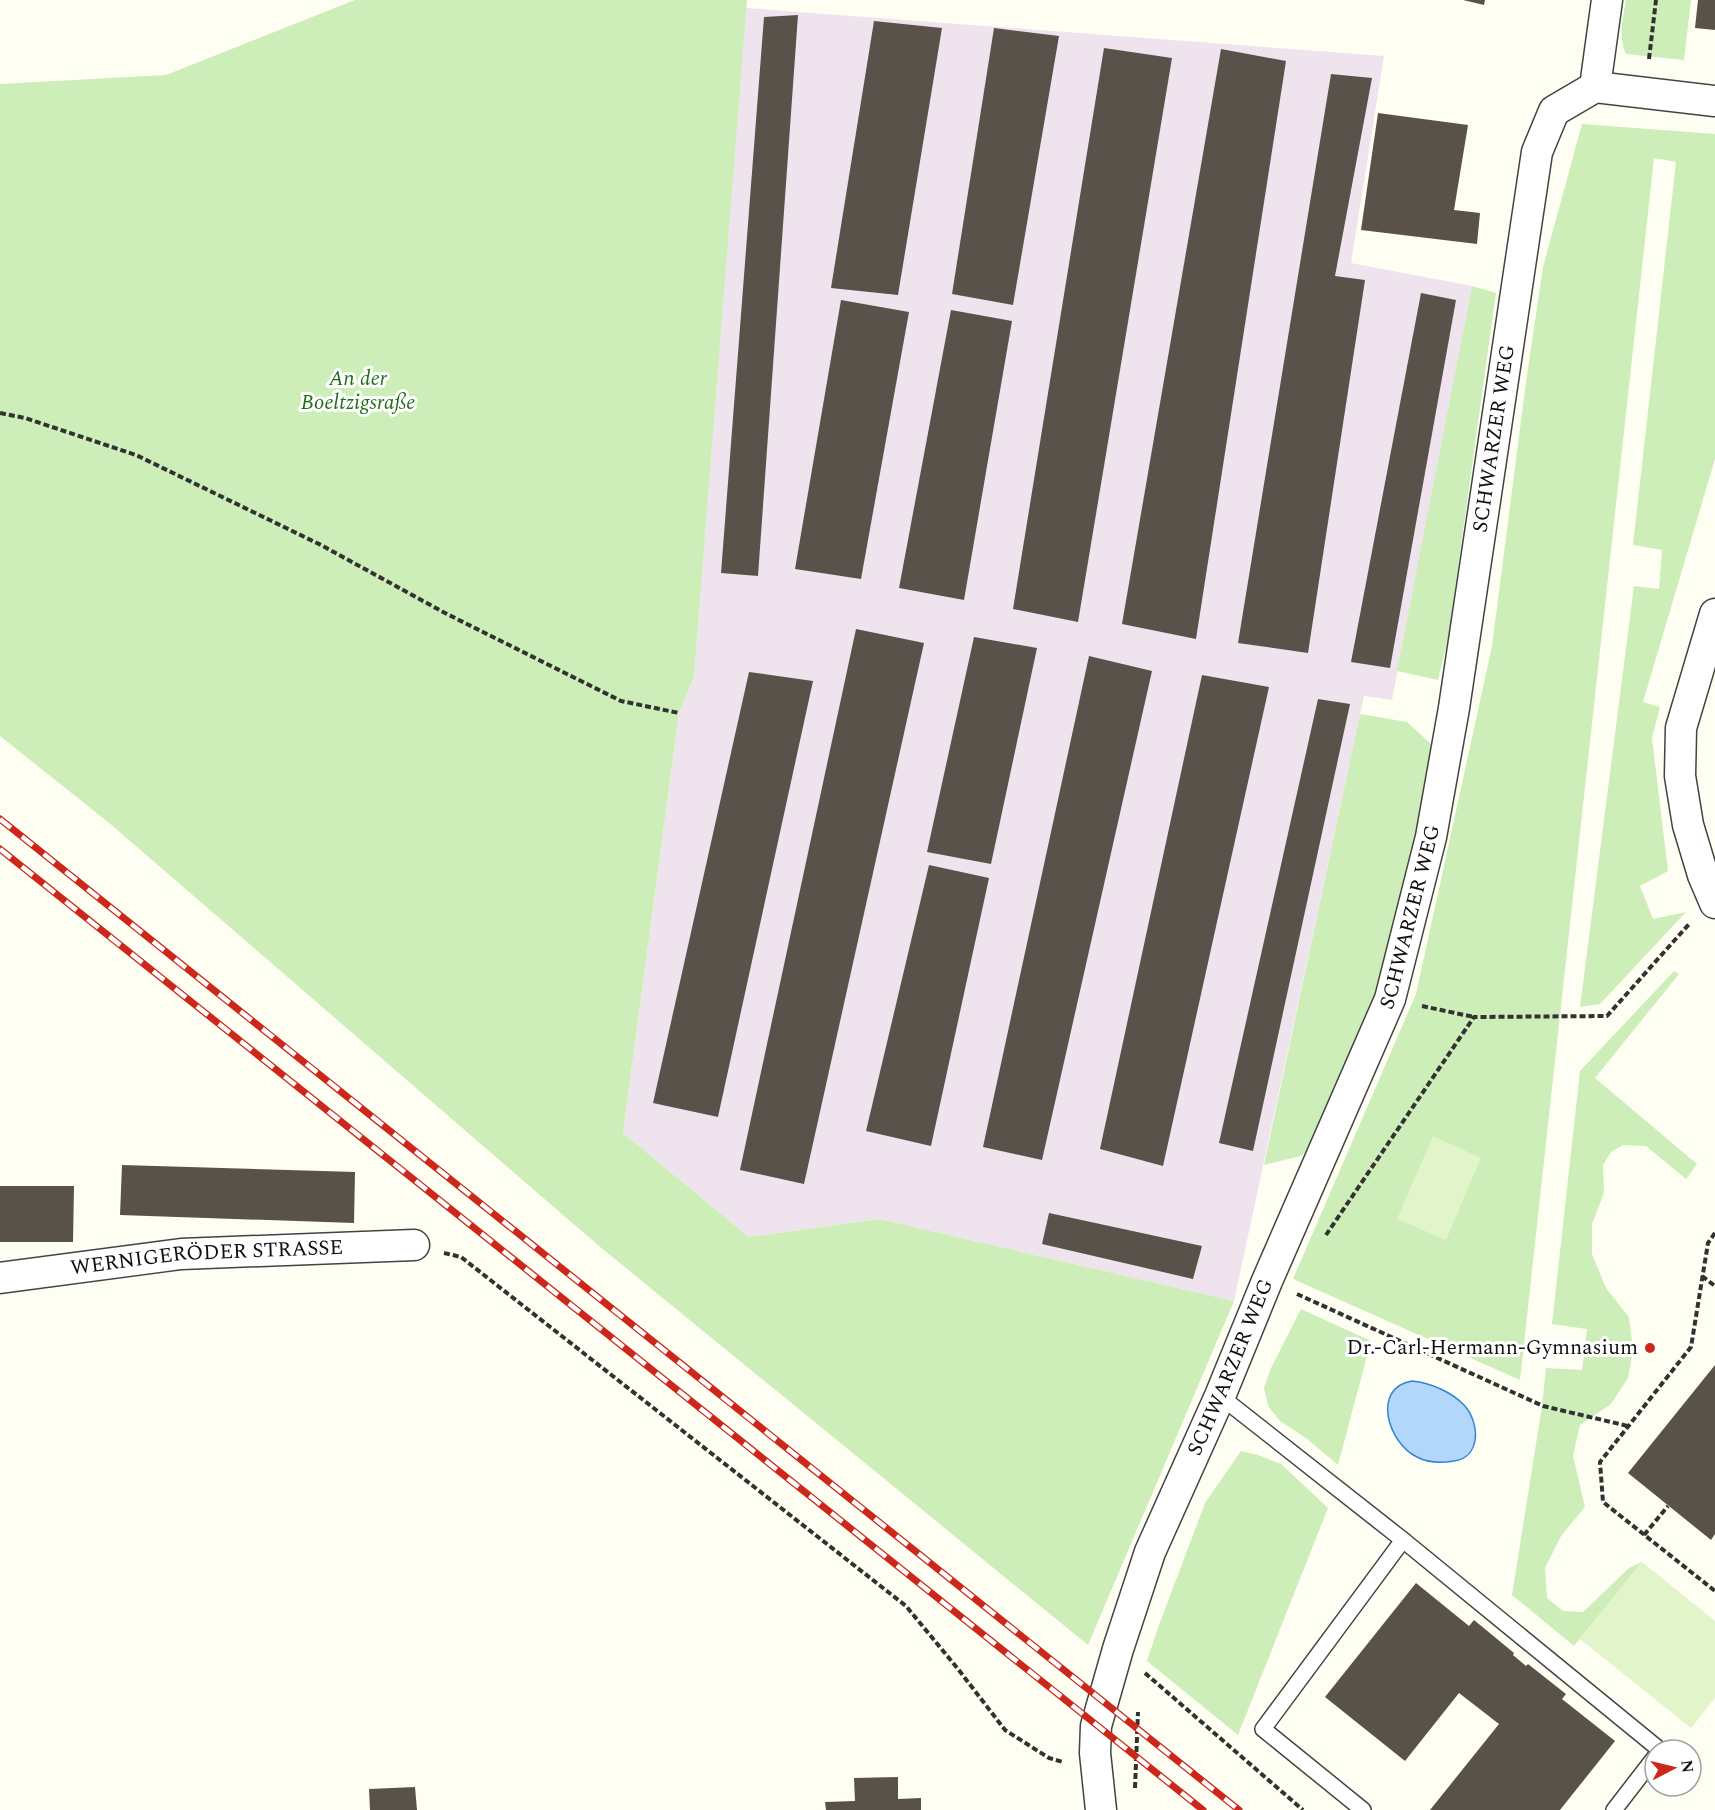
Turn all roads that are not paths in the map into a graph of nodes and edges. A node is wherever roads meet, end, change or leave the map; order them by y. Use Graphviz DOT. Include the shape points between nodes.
graph roads {
  1 [pos="1607,0"];
  2 [pos="1594,87"];
  3 [pos="1715,101"];
  4 [pos="1715,614"];
  5 [pos="1714,900"];
  6 [pos="414,1245"];
  7 [pos="0,1278"];
  8 [pos="1220,1396"];
  9 [pos="1403,1540"];
  10 [pos="1645,1738"];
  11 [pos="1643,1773"];
  12 [pos="1101,1810"];
  13 [pos="1362,1810"];
  14 [pos="1614,1810"];
  1 -- 2 [label="street"];
  2 -- 3 [label="street"];
  2 -- 8 [label="street, SCHWARZER WEG" via="1554,111 1537,152 1454,708 1431,837 1390,999"];
  4 -- 5 [label="street" via="1681,728 1680,776 1688,825"];
  6 -- 7 [label="street, WERNIGERÖDER STRASSE" via="181,1254"];
  8 -- 9 [label="lane"];
  8 -- 12 [label="street, SCHWARZER WEG" via="1150,1552 1118,1649 1096,1726"];
  9 -- 10 [label="lane"];
  9 -- 13 [label="lane" via="1263,1729"];
  11 -- 14 [label="lane"];
}
